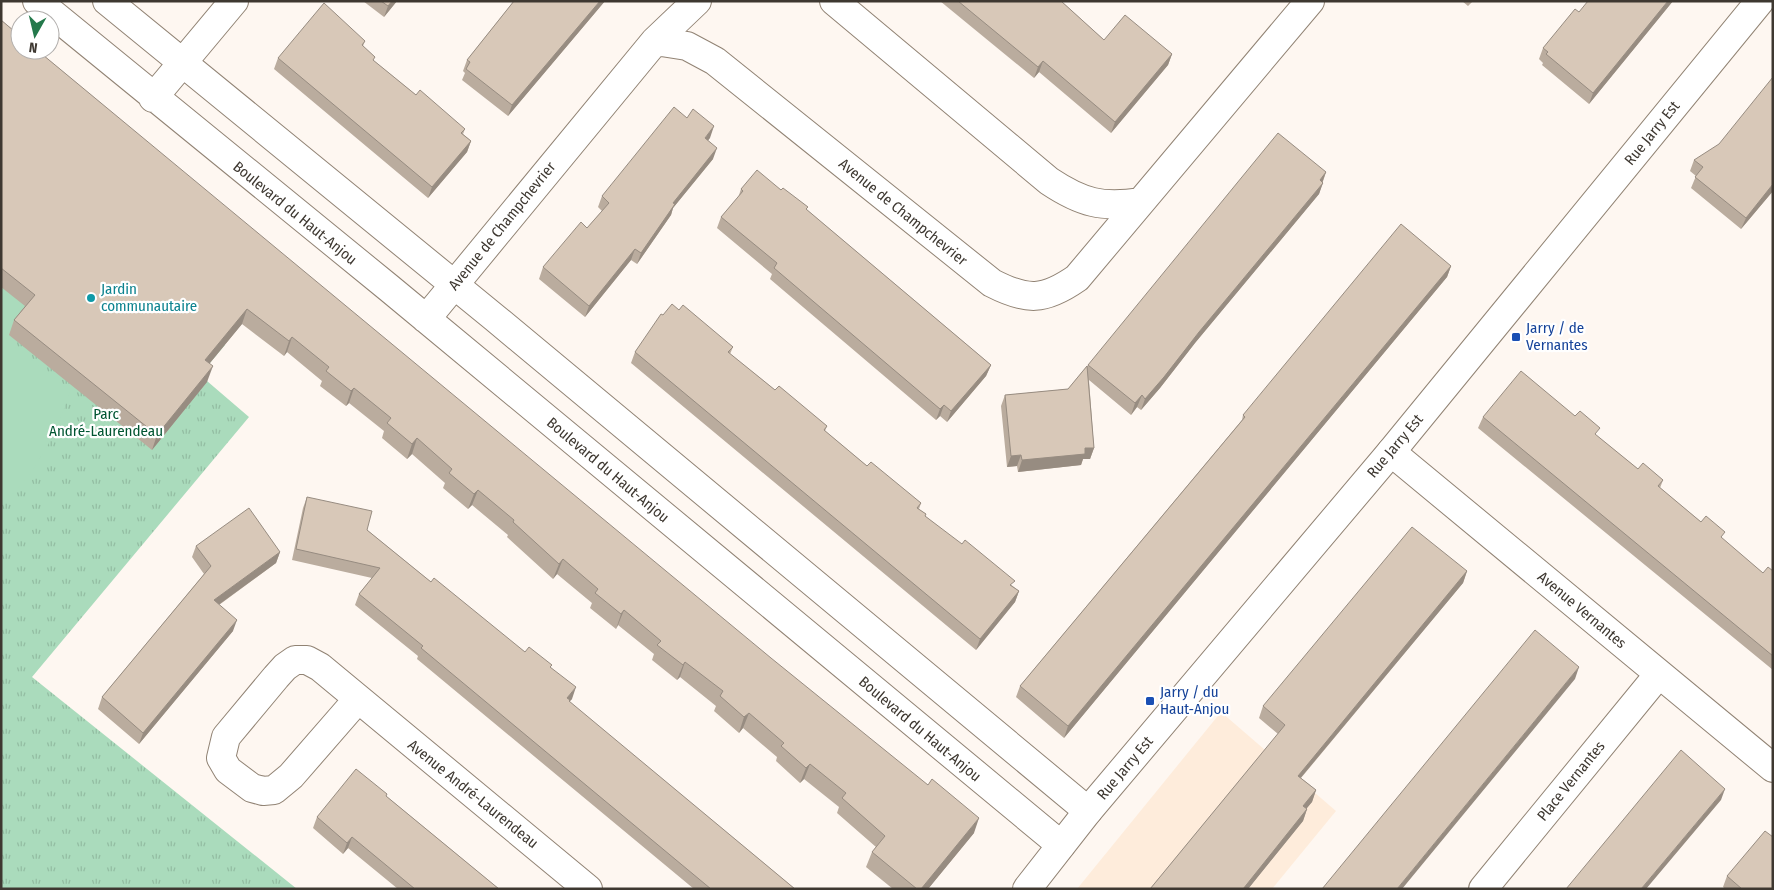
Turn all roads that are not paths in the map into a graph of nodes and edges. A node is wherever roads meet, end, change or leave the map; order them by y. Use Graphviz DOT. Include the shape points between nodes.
graph roads {
  1 [pos="37,1"];
  2 [pos="107,1"];
  3 [pos="234,1"];
  4 [pos="697,1"];
  5 [pos="834,1"];
  6 [pos="1310,1"];
  7 [pos="1760,1"];
  8 [pos="655,41"];
  9 [pos="183,63"];
  10 [pos="153,98"];
  11 [pos="1141,202"];
  12 [pos="454,284"];
  13 [pos="426,318"];
  14 [pos="1391,452"];
  15 [pos="1659,674"];
  16 [pos="358,699"];
  17 [pos="1773,768"];
  18 [pos="1088,811"];
  19 [pos="1061,845"];
  20 [pos="588,889"];
  21 [pos="1027,889"];
  22 [pos="1484,889"];
  1 -- 10 [label="street, Boulevard du Haut-Anjou"];
  2 -- 9 [label="street"];
  3 -- 9 [label="street"];
  4 -- 8 [label="street, Avenue de Champchevrier"];
  5 -- 11 [label="street" via="1072,196 1094,204 1115,206"];
  6 -- 11 [label="street, Avenue de Champchevrier"];
  7 -- 14 [label="street, Rue Jarry Est"];
  8 -- 11 [label="street, Avenue de Champchevrier" via="687,46 715,61 992,283 1014,294 1039,297 1059,291 1077,278"];
  8 -- 12 [label="street, Avenue de Champchevrier"];
  9 -- 10 [label="street"];
  9 -- 12 [label="street"];
  10 -- 13 [label="street, Boulevard du Haut-Anjou"];
  12 -- 13 [label="street, Avenue de Champchevrier"];
  12 -- 18 [label="street"];
  13 -- 19 [label="street, Boulevard du Haut-Anjou"];
  14 -- 15 [label="street, Avenue Vernantes"];
  14 -- 18 [label="street, Rue Jarry Est"];
  15 -- 17 [label="street, Avenue Vernantes"];
  15 -- 22 [label="street, Place Vernantes"];
  16 -- 16 [label="street, Avenue André-Laurendeau" via="320,667 307,660 295,660 285,667 233,727 222,748 221,758 228,770 252,788 274,790 287,780"];
  16 -- 20 [label="street, Avenue André-Laurendeau"];
  18 -- 19 [label="street, Rue Jarry Est"];
  19 -- 21 [label="street, Rue Jarry Est"];
}
